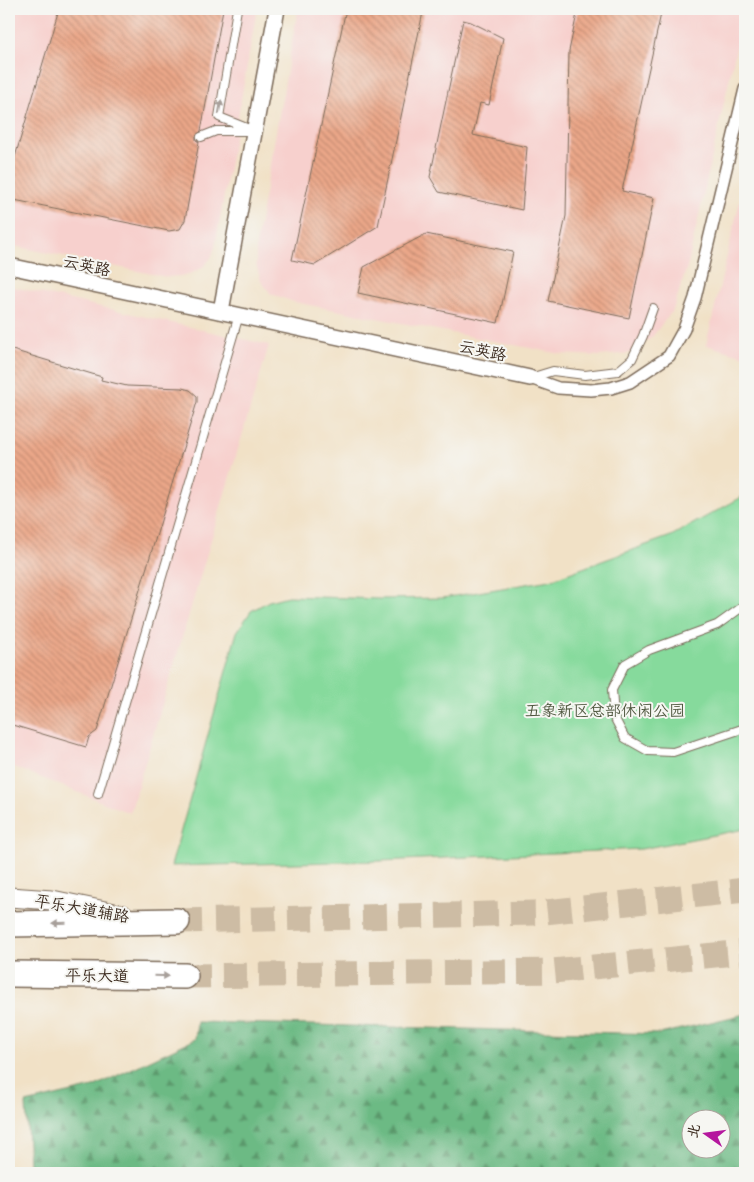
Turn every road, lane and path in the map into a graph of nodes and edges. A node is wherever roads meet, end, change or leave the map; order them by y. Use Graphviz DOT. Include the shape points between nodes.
graph roads {
  1 [pos="237,9"];
  2 [pos="276,9"];
  3 [pos="745,89"];
  4 [pos="254,130"];
  5 [pos="201,137"];
  6 [pos="9,266"];
  7 [pos="652,308"];
  8 [pos="222,312"];
  9 [pos="239,315"];
  10 [pos="530,378"];
  11 [pos="745,605"];
  12 [pos="745,728"];
  13 [pos="98,794"];
  14 [pos="9,897"];
  15 [pos="166,921"];
  16 [pos="9,924"];
  17 [pos="9,974"];
  18 [pos="185,976"];
  4 -- 1 [label="lane, one-way" via="219,117"];
  2 -- 4 [label="street"];
  3 -- 10 [label="street, 云英路" via="695,298 684,329 669,356 630,382 611,388 558,388"];
  4 -- 5 [label="lane" via="216,131"];
  4 -- 8 [label="street"];
  6 -- 8 [label="street, 云英路"];
  7 -- 10 [label="lane" via="632,359 618,371 585,375 553,371"];
  8 -- 9 [label="street, 云英路"];
  9 -- 10 [label="street, 云英路"];
  9 -- 13 [label="lane"];
  11 -- 12 [label="lane" via="717,625 649,650 625,664 612,690 614,717 625,738 648,750 673,752"];
  14 -- 15 [label="street, 平乐大道辅路" via="52,900"];
  15 -- 16 [label="highway, one-way"];
  17 -- 18 [label="highway, 平乐大道, one-way"];
}
